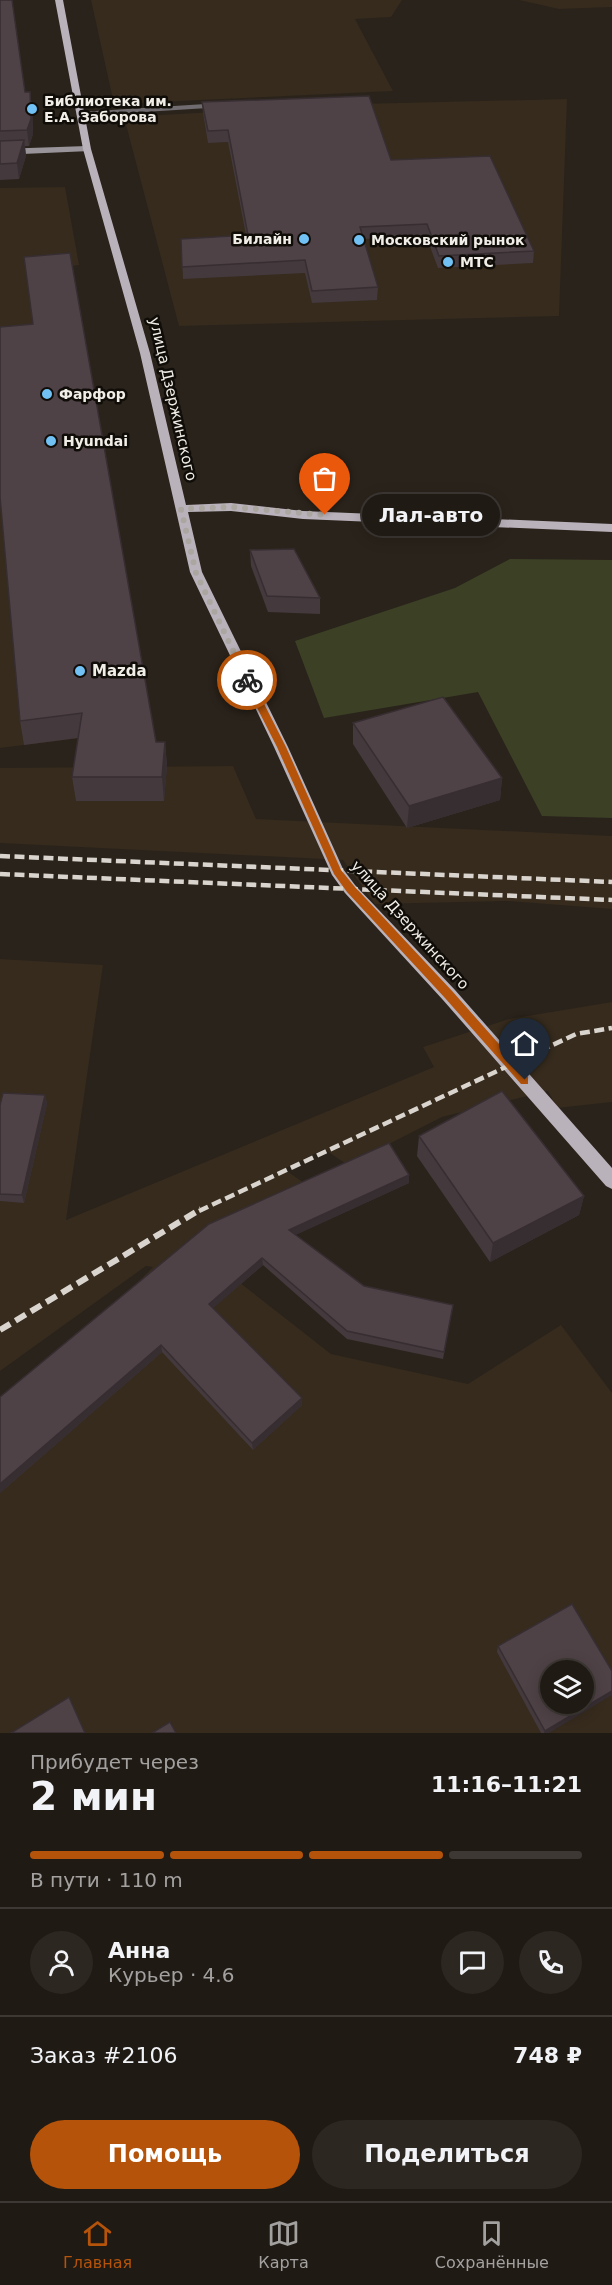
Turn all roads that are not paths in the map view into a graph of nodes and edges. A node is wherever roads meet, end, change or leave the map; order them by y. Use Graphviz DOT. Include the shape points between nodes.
graph roads {
  1 [pos="59,0"];
  2 [pos="231,105"];
  3 [pos="80,114"];
  4 [pos="87,149"];
  5 [pos="0,152"];
  6 [pos="181,509"];
  7 [pos="607,528"];
  8 [pos="612,1181"];
  1 -- 3 [label="main road, улица Дзержинского"];
  2 -- 3 [label="street"];
  3 -- 4 [label="main road, улица Дзержинского"];
  4 -- 5 [label="main road"];
  4 -- 6 [label="main road, улица Дзержинского" via="146,353"];
  6 -- 7 [label="main road" via="231,507"];
  6 -- 8 [label="main road, улица Дзержинского" via="196,573 337,871"];
}
